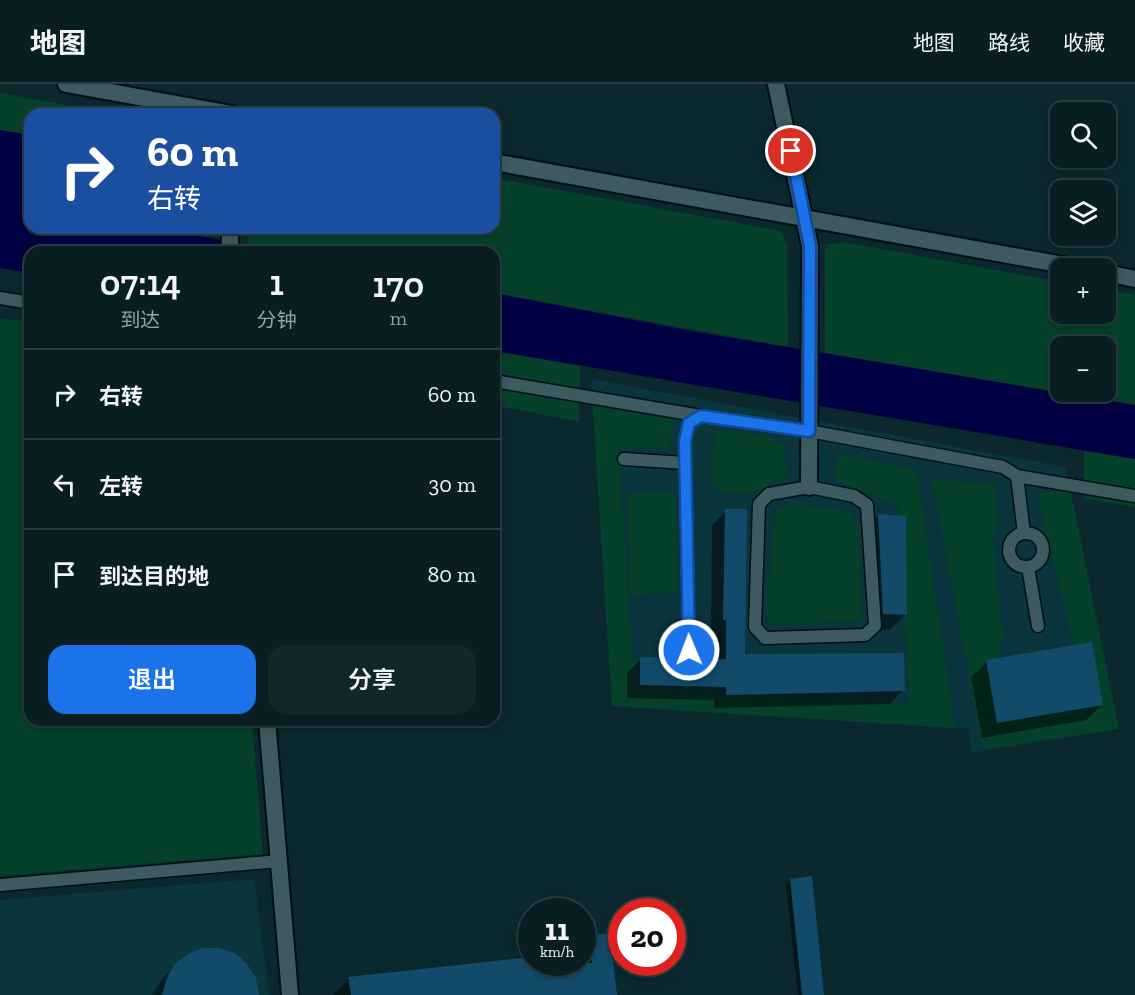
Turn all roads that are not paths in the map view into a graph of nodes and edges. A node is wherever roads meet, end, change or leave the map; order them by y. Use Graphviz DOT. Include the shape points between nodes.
graph roads {
  1 [pos="66,84"];
  2 [pos="776,84"];
  3 [pos="198,108"];
  4 [pos="500,163"];
  5 [pos="806,219"];
  6 [pos="1050,263"];
  7 [pos="1116,275"];
  8 [pos="1135,279"];
  9 [pos="0,298"];
  10 [pos="24,302"];
  11 [pos="500,382"];
  12 [pos="701,416"];
  13 [pos="809,431"];
  14 [pos="624,459"];
  15 [pos="686,463"];
  16 [pos="1017,476"];
  17 [pos="809,487"];
  18 [pos="1135,496"];
  19 [pos="1024,533"];
  20 [pos="1028,567"];
  21 [pos="1038,626"];
  22 [pos="689,650"];
  23 [pos="268,726"];
  24 [pos="279,861"];
  25 [pos="0,885"];
  26 [pos="290,995"];
  1 -- 3 [label="street"];
  2 -- 5 [label="street"];
  4 -- 5 [label="street"];
  5 -- 6 [label="street"];
  5 -- 13 [label="street" via="810,246"];
  7 -- 8 [label="street"];
  9 -- 10 [label="lane"];
  11 -- 12 [label="lane"];
  12 -- 13 [label="lane"];
  12 -- 15 [label="lane" via="689,423"];
  13 -- 16 [label="lane" via="1003,466"];
  13 -- 17 [label="street"];
  14 -- 15 [label="lane"];
  15 -- 22 [label="lane"];
  16 -- 18 [label="lane"];
  16 -- 19 [label="lane"];
  17 -- 17 [label="lane" via="854,496 867,505 875,626 865,635 765,638 755,627 759,504 769,494"];
  19 -- 20 [label="lane" via="1014,538 1010,555 1017,564"];
  19 -- 20 [label="lane" via="1034,535 1043,547 1038,562"];
  20 -- 21 [label="lane"];
  23 -- 24 [label="street"];
  24 -- 25 [label="lane"];
  24 -- 26 [label="street"];
}
